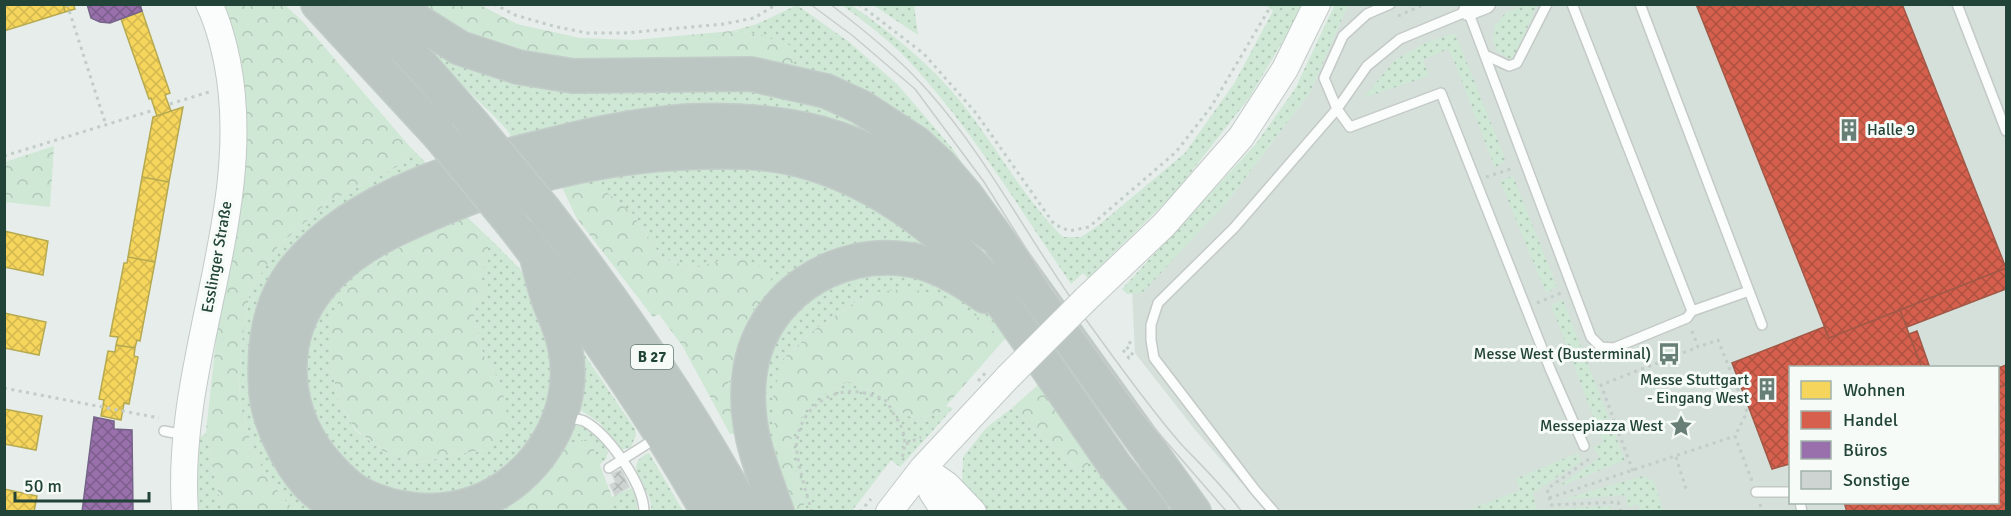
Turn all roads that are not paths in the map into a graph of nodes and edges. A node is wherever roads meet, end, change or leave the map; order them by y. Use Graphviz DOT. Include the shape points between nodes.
graph roads {
  1 [pos="209,4"];
  2 [pos="318,4"];
  3 [pos="361,4"];
  4 [pos="390,4"];
  5 [pos="1317,4"];
  6 [pos="1390,4"];
  7 [pos="1486,4"];
  8 [pos="1547,4"];
  9 [pos="1572,4"];
  10 [pos="1640,4"];
  11 [pos="1957,4"];
  12 [pos="1468,11"];
  13 [pos="1485,55"];
  14 [pos="1337,109"];
  15 [pos="2007,131"];
  16 [pos="994,236"];
  17 [pos="536,254"];
  18 [pos="1749,291"];
  19 [pos="1689,315"];
  20 [pos="1017,325"];
  21 [pos="1762,325"];
  22 [pos="560,416"];
  23 [pos="662,434"];
  24 [pos="1584,446"];
  25 [pos="622,460"];
  26 [pos="609,468"];
  27 [pos="923,468"];
  28 [pos="1756,492"];
  29 [pos="1789,492"];
  30 [pos="881,503"];
  31 [pos="185,512"];
  32 [pos="346,512"];
  33 [pos="644,512"];
  34 [pos="708,512"];
  35 [pos="745,512"];
  36 [pos="777,512"];
  37 [pos="945,512"];
  38 [pos="973,512"];
  39 [pos="1152,512"];
  40 [pos="1194,512"];
  41 [pos="1274,512"];
  1 -- 31 [label="main road, Esslinger Straße" via="230,78 233,150 223,227 193,382 172,433 184,463"];
  2 -- 17 [label="highway, B 27, bridge" via="439,135"];
  3 -- 35 [label="highway, B 27, bridge" via="423,67 545,211 635,332 689,414"];
  4 -- 16 [label="highway" via="460,48 518,67 573,76 752,74 826,91 861,107 916,143 966,195"];
  5 -- 27 [label="main road, bridge" via="1285,69 1241,137 1164,225 1008,377"];
  6 -- 14 [label="lane" via="1367,14 1343,36 1324,78"];
  7 -- 12 [label="street"];
  8 -- 13 [label="lane" via="1517,63 1509,66"];
  9 -- 19 [label="lane"];
  10 -- 18 [label="lane"];
  11 -- 15 [label="lane"];
  12 -- 13 [label="lane"];
  12 -- 14 [label="lane" via="1400,39 1367,66"];
  13 -- 19 [label="lane" via="1591,337 1600,347 1614,348"];
  14 -- 24 [label="lane" via="1350,127 1441,93"];
  14 -- 41 [label="lane" via="1234,228 1158,303 1151,325 1154,358"];
  16 -- 32 [label="highway" via="897,166 861,148 812,132 738,121 688,121 619,129 471,165 408,190 361,213 323,241 298,266 279,296 268,328 264,360 267,408 290,457 309,484"];
  16 -- 40 [label="highway"];
  17 -- 22 [label="highway" via="566,349 567,381"];
  17 -- 23 [label="highway, B 27"];
  18 -- 19 [label="lane"];
  18 -- 21 [label="lane"];
  20 -- 22 [label="highway" via="986,279 912,212 815,164 735,151 619,158 501,186 390,231 362,247 336,267 303,310 290,357 296,413 307,438 324,461 361,494 404,509 432,511 480,501 519,478 546,447"];
  20 -- 36 [label="highway" via="962,279 911,260 862,259 847,263 795,291 761,332 749,379 753,445"];
  20 -- 39 [label="highway"];
  22 -- 25 [label="lane" via="582,420 602,435"];
  23 -- 25 [label="lane"];
  23 -- 34 [label="highway, B 27"];
  25 -- 26 [label="lane"];
  25 -- 33 [label="lane" via="644,499"];
  27 -- 30 [label="main road"];
  27 -- 37 [label="main road"];
  27 -- 38 [label="main road"];
  28 -- 29 [label="lane"];
}
